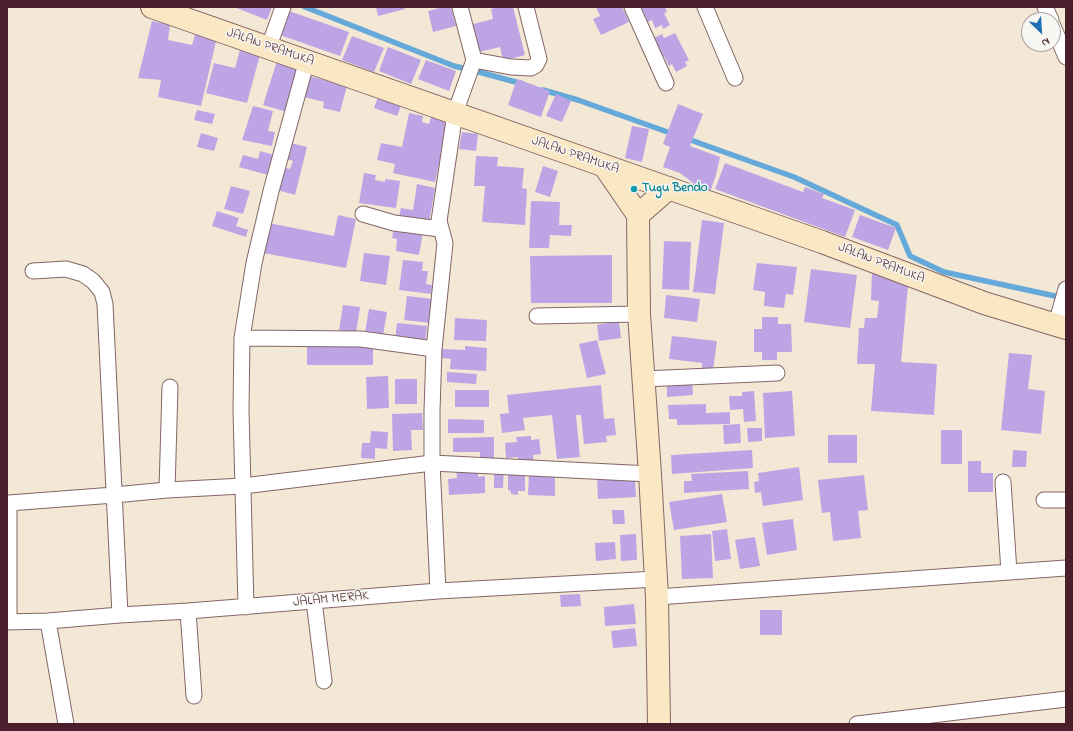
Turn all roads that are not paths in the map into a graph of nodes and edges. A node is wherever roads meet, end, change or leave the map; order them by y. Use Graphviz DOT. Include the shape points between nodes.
graph roads {
  1 [pos="152,7"];
  2 [pos="460,7"];
  3 [pos="526,7"];
  4 [pos="632,7"];
  5 [pos="705,7"];
  6 [pos="283,8"];
  7 [pos="1061,45"];
  8 [pos="268,48"];
  9 [pos="1066,57"];
  10 [pos="307,60"];
  11 [pos="473,62"];
  12 [pos="735,78"];
  13 [pos="666,83"];
  14 [pos="458,105"];
  15 [pos="605,166"];
  16 [pos="669,188"];
  17 [pos="363,214"];
  18 [pos="638,215"];
  19 [pos="440,229"];
  20 [pos="32,271"];
  21 [pos="1065,294"];
  22 [pos="639,314"];
  23 [pos="537,316"];
  24 [pos="1061,326"];
  25 [pos="242,338"];
  26 [pos="434,349"];
  27 [pos="777,372"];
  28 [pos="644,379"];
  29 [pos="170,387"];
  30 [pos="432,463"];
  31 [pos="650,474"];
  32 [pos="1003,482"];
  33 [pos="243,486"];
  34 [pos="166,490"];
  35 [pos="114,496"];
  36 [pos="8,497"];
  37 [pos="1044,500"];
  38 [pos="1066,500"];
  39 [pos="1066,568"];
  40 [pos="1009,572"];
  41 [pos="656,588"];
  42 [pos="438,591"];
  43 [pos="314,601"];
  44 [pos="246,607"];
  45 [pos="188,611"];
  46 [pos="120,615"];
  47 [pos="48,621"];
  48 [pos="8,622"];
  49 [pos="324,680"];
  50 [pos="194,696"];
  51 [pos="1066,699"];
  52 [pos="876,723"];
  53 [pos="66,724"];
  54 [pos="659,724"];
  55 [pos="857,724"];
  1 -- 8 [label="main road, JALAN PRAMUKA"];
  2 -- 11 [label="street"];
  3 -- 11 [label="street" via="539,59 536,65 531,68"];
  4 -- 13 [label="street"];
  5 -- 12 [label="street"];
  6 -- 8 [label="street"];
  7 -- 9 [label="street"];
  8 -- 10 [label="main road, JALAN PRAMUKA"];
  10 -- 14 [label="main road, JALAN PRAMUKA"];
  10 -- 25 [label="street" via="254,263"];
  11 -- 14 [label="street"];
  14 -- 15 [label="main road, JALAN PRAMUKA"];
  14 -- 19 [label="street" via="441,207"];
  15 -- 16 [label="main road, JALAN PRAMUKA"];
  15 -- 18 [label="main road"];
  16 -- 18 [label="main road"];
  16 -- 24 [label="main road, JALAN PRAMUKA" via="984,303"];
  17 -- 19 [label="street" via="394,223"];
  18 -- 22 [label="main road"];
  19 -- 26 [label="street" via="445,243"];
  20 -- 35 [label="street" via="66,269 83,274 102,292 105,304"];
  21 -- 24 [label="street"];
  22 -- 23 [label="street"];
  22 -- 28 [label="main road"];
  25 -- 26 [label="street" via="361,339"];
  25 -- 33 [label="street"];
  26 -- 30 [label="street"];
  27 -- 28 [label="street"];
  28 -- 31 [label="main road"];
  29 -- 34 [label="street"];
  30 -- 31 [label="street"];
  30 -- 33 [label="street"];
  30 -- 42 [label="street"];
  31 -- 41 [label="main road"];
  32 -- 40 [label="street"];
  33 -- 34 [label="street"];
  33 -- 44 [label="street"];
  34 -- 35 [label="street"];
  35 -- 36 [label="street"];
  35 -- 46 [label="street"];
  36 -- 48 [label="street"];
  37 -- 38 [label="street"];
  39 -- 40 [label="street, JALAM MERAK"];
  40 -- 41 [label="street, JALAM MERAK"];
  41 -- 42 [label="street, JALAM MERAK"];
  41 -- 54 [label="main road"];
  42 -- 43 [label="street, JALAM MERAK"];
  43 -- 44 [label="street, JALAM MERAK"];
  43 -- 49 [label="street"];
  44 -- 45 [label="street, JALAM MERAK"];
  45 -- 46 [label="street, JALAM MERAK"];
  45 -- 50 [label="street"];
  46 -- 47 [label="street, JALAM MERAK"];
  47 -- 48 [label="street, JALAM MERAK"];
  47 -- 53 [label="street"];
  51 -- 52 [label="street"];
  52 -- 55 [label="street"];
}
